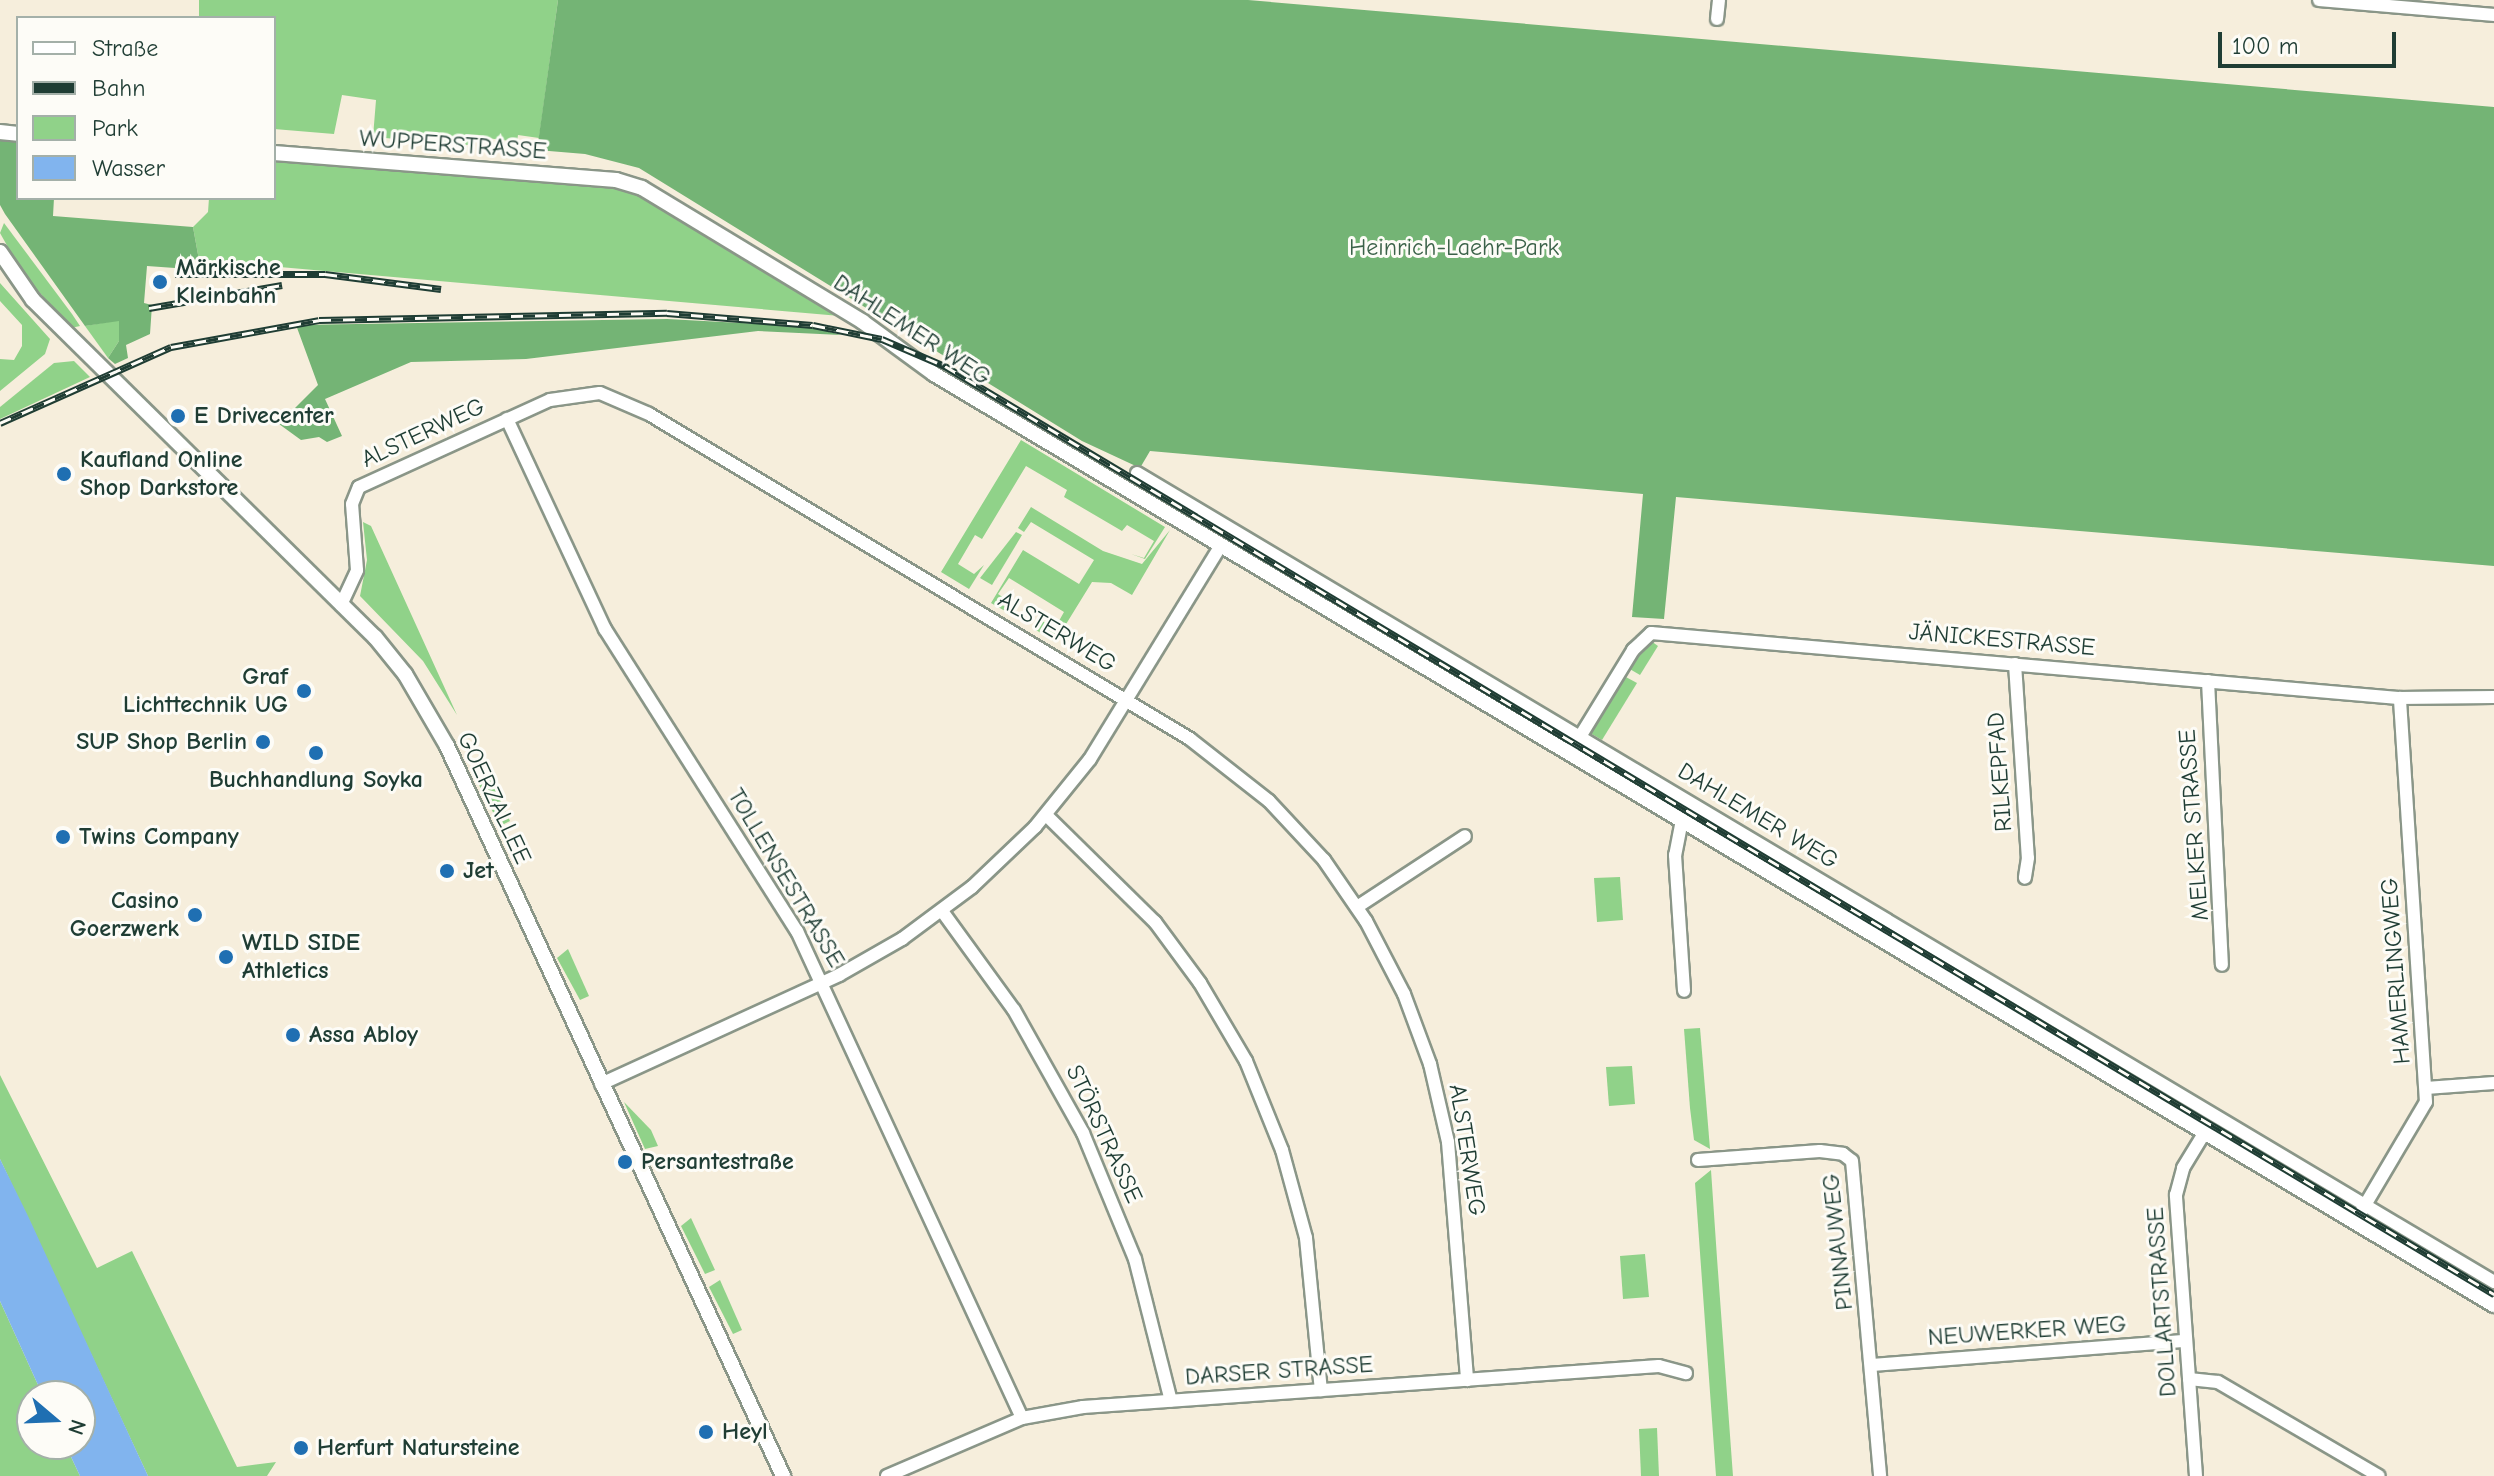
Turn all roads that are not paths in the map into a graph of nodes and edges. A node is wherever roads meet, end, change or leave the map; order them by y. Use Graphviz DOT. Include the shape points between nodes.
graph roads {
  1 [pos="1719,0"];
  2 [pos="2319,0"];
  3 [pos="2494,15"];
  4 [pos="1717,19"];
  5 [pos="276,153"];
  6 [pos="628,183"];
  7 [pos="0,252"];
  8 [pos="507,419"];
  9 [pos="1137,473"];
  10 [pos="1182,498"];
  11 [pos="1172,516"];
  12 [pos="1260,544"];
  13 [pos="1221,545"];
  14 [pos="1249,562"];
  15 [pos="1347,596"];
  16 [pos="341,605"];
  17 [pos="1336,614"];
  18 [pos="1430,645"];
  19 [pos="1448,655"];
  20 [pos="1419,663"];
  21 [pos="2015,664"];
  22 [pos="1436,673"];
  23 [pos="1478,673"];
  24 [pos="2208,681"];
  25 [pos="1468,692"];
  26 [pos="1510,693"];
  27 [pos="2494,697"];
  28 [pos="2400,698"];
  29 [pos="1127,700"];
  30 [pos="1533,707"];
  31 [pos="1499,711"];
  32 [pos="1522,725"];
  33 [pos="1580,736"];
  34 [pos="1570,753"];
  35 [pos="1649,777"];
  36 [pos="1639,794"];
  37 [pos="1046,815"];
  38 [pos="1682,820"];
  39 [pos="1465,836"];
  40 [pos="2025,878"];
  41 [pos="1844,893"];
  42 [pos="1357,907"];
  43 [pos="1833,910"];
  44 [pos="942,911"];
  45 [pos="1884,916"];
  46 [pos="1873,934"];
  47 [pos="2222,965"];
  48 [pos="1989,979"];
  49 [pos="823,982"];
  50 [pos="1684,991"];
  51 [pos="1978,996"];
  52 [pos="2062,1024"];
  53 [pos="2053,1041"];
  54 [pos="2122,1060"];
  55 [pos="2112,1077"];
  56 [pos="2158,1081"];
  57 [pos="2494,1083"];
  58 [pos="601,1084"];
  59 [pos="2426,1088"];
  60 [pos="2148,1098"];
  61 [pos="2217,1117"];
  62 [pos="2206,1133"];
  63 [pos="2282,1156"];
  64 [pos="1698,1160"];
  65 [pos="2272,1172"];
  66 [pos="2365,1205"];
  67 [pos="2355,1222"];
  68 [pos="2416,1236"];
  69 [pos="2406,1252"];
  70 [pos="2452,1258"];
  71 [pos="2442,1274"];
  72 [pos="2494,1282"];
  73 [pos="2494,1305"];
  74 [pos="2186,1341"];
  75 [pos="1872,1365"];
  76 [pos="1686,1373"];
  77 [pos="2189,1379"];
  78 [pos="1467,1380"];
  79 [pos="1321,1390"];
  80 [pos="1171,1401"];
  81 [pos="1022,1418"];
  82 [pos="783,1476"];
  83 [pos="887,1476"];
  84 [pos="1880,1476"];
  85 [pos="2196,1476"];
  86 [pos="2379,1476"];
  1 -- 4 [label="street"];
  2 -- 3 [label="street"];
  5 -- 6 [label="main road, WUPPERSTRASSE"];
  6 -- 11 [label="main road, DAHLEMER WEG"];
  7 -- 16 [label="main road, GOERZALLEE" via="33,300"];
  8 -- 16 [label="street, ALSTERWEG" via="359,487 352,504 357,570"];
  8 -- 29 [label="street, ALSTERWEG" via="577,393 626,401"];
  8 -- 49 [label="street, TOLLENSESTRASSE" via="605,629 779,899"];
  9 -- 10 [label="street, DAHLEMER WEG"];
  10 -- 11 [label="street"];
  10 -- 12 [label="street, DAHLEMER WEG"];
  11 -- 13 [label="main road, DAHLEMER WEG"];
  12 -- 14 [label="street"];
  12 -- 15 [label="street, DAHLEMER WEG"];
  13 -- 14 [label="main road, DAHLEMER WEG"];
  13 -- 29 [label="street"];
  14 -- 17 [label="main road, DAHLEMER WEG"];
  15 -- 17 [label="street"];
  15 -- 18 [label="street, DAHLEMER WEG"];
  16 -- 58 [label="main road, GOERZALLEE" via="405,674 447,746"];
  17 -- 20 [label="main road, DAHLEMER WEG"];
  18 -- 19 [label="street, DAHLEMER WEG"];
  18 -- 20 [label="street"];
  19 -- 22 [label="street"];
  19 -- 23 [label="street, DAHLEMER WEG"];
  20 -- 22 [label="main road, DAHLEMER WEG"];
  21 -- 24 [label="street, JÄNICKESTRASSE"];
  21 -- 33 [label="street, JÄNICKESTRASSE" via="1651,633 1633,650"];
  21 -- 40 [label="street, RILKEPFAD"];
  22 -- 25 [label="main road, DAHLEMER WEG"];
  23 -- 25 [label="street"];
  23 -- 26 [label="street, DAHLEMER WEG"];
  24 -- 28 [label="street, JÄNICKESTRASSE"];
  24 -- 47 [label="street, MELKER STRASSE"];
  25 -- 31 [label="main road, DAHLEMER WEG"];
  26 -- 30 [label="street, DAHLEMER WEG"];
  26 -- 31 [label="street"];
  27 -- 28 [label="street, JÄNICKESTRASSE"];
  28 -- 59 [label="street, HAMERLINGWEG"];
  29 -- 37 [label="street"];
  29 -- 42 [label="street, ALSTERWEG" via="1226,763 1265,798 1324,860"];
  30 -- 32 [label="street"];
  30 -- 33 [label="street, DAHLEMER WEG"];
  31 -- 32 [label="main road, DAHLEMER WEG"];
  32 -- 34 [label="main road, DAHLEMER WEG"];
  33 -- 34 [label="street, JÄNICKESTRASSE"];
  33 -- 35 [label="street, DAHLEMER WEG"];
  34 -- 36 [label="main road, DAHLEMER WEG"];
  35 -- 36 [label="street, DAHLEMER WEG"];
  35 -- 41 [label="street, DAHLEMER WEG"];
  36 -- 38 [label="main road, DAHLEMER WEG"];
  37 -- 44 [label="street"];
  37 -- 79 [label="street" via="1104,867 1161,930 1212,1001 1250,1070 1282,1150 1306,1238"];
  38 -- 43 [label="main road, DAHLEMER WEG"];
  38 -- 50 [label="street" via="1675,855"];
  39 -- 42 [label="street"];
  41 -- 43 [label="street, DAHLEMER WEG"];
  41 -- 45 [label="street, DAHLEMER WEG"];
  42 -- 78 [label="street, ALSTERWEG" via="1404,994 1441,1105 1452,1172"];
  43 -- 46 [label="main road, DAHLEMER WEG"];
  44 -- 49 [label="street"];
  44 -- 80 [label="street, STÖRSTRASSE" via="1014,1010 1083,1133 1135,1259"];
  45 -- 46 [label="street"];
  45 -- 48 [label="street, DAHLEMER WEG"];
  46 -- 51 [label="main road, DAHLEMER WEG"];
  48 -- 51 [label="street"];
  48 -- 52 [label="street, DAHLEMER WEG"];
  49 -- 58 [label="street"];
  49 -- 81 [label="street, TOLLENSESTRASSE"];
  51 -- 53 [label="main road, DAHLEMER WEG"];
  52 -- 53 [label="street"];
  52 -- 54 [label="street, DAHLEMER WEG"];
  53 -- 55 [label="main road, DAHLEMER WEG"];
  54 -- 55 [label="street"];
  54 -- 56 [label="street, DAHLEMER WEG"];
  55 -- 60 [label="main road, DAHLEMER WEG"];
  56 -- 60 [label="street"];
  56 -- 61 [label="street, DAHLEMER WEG"];
  57 -- 59 [label="street"];
  58 -- 82 [label="main road, GOERZALLEE"];
  59 -- 66 [label="street, HAMERLINGWEG" via="2426,1102"];
  60 -- 62 [label="main road, DAHLEMER WEG"];
  61 -- 62 [label="street"];
  61 -- 63 [label="street, DAHLEMER WEG"];
  62 -- 65 [label="main road, DAHLEMER WEG"];
  62 -- 74 [label="street, DOLLARTSTRASSE" via="2177,1187"];
  63 -- 65 [label="street"];
  63 -- 66 [label="street, DAHLEMER WEG"];
  64 -- 75 [label="street, PINNAUWEG" via="1820,1151 1848,1156 1858,1179"];
  65 -- 67 [label="main road, DAHLEMER WEG"];
  66 -- 67 [label="street, HAMERLINGWEG"];
  66 -- 68 [label="street, DAHLEMER WEG"];
  67 -- 69 [label="main road, DAHLEMER WEG"];
  68 -- 69 [label="street"];
  68 -- 70 [label="street, DAHLEMER WEG"];
  69 -- 71 [label="main road, DAHLEMER WEG"];
  70 -- 71 [label="street"];
  70 -- 72 [label="street, DAHLEMER WEG"];
  71 -- 73 [label="main road, DAHLEMER WEG"];
  74 -- 75 [label="street, NEUWERKER WEG"];
  74 -- 77 [label="street, DOLLARTSTRASSE"];
  75 -- 84 [label="street, PINNAUWEG"];
  76 -- 78 [label="street, DARSER STRASSE" via="1659,1366"];
  77 -- 85 [label="street, DOLLARTSTRASSE"];
  77 -- 86 [label="street" via="2218,1382"];
  78 -- 79 [label="street, DARSER STRASSE"];
  79 -- 80 [label="street, DARSER STRASSE"];
  80 -- 81 [label="street, DARSER STRASSE"];
  81 -- 83 [label="street, DARSER STRASSE"];
}
